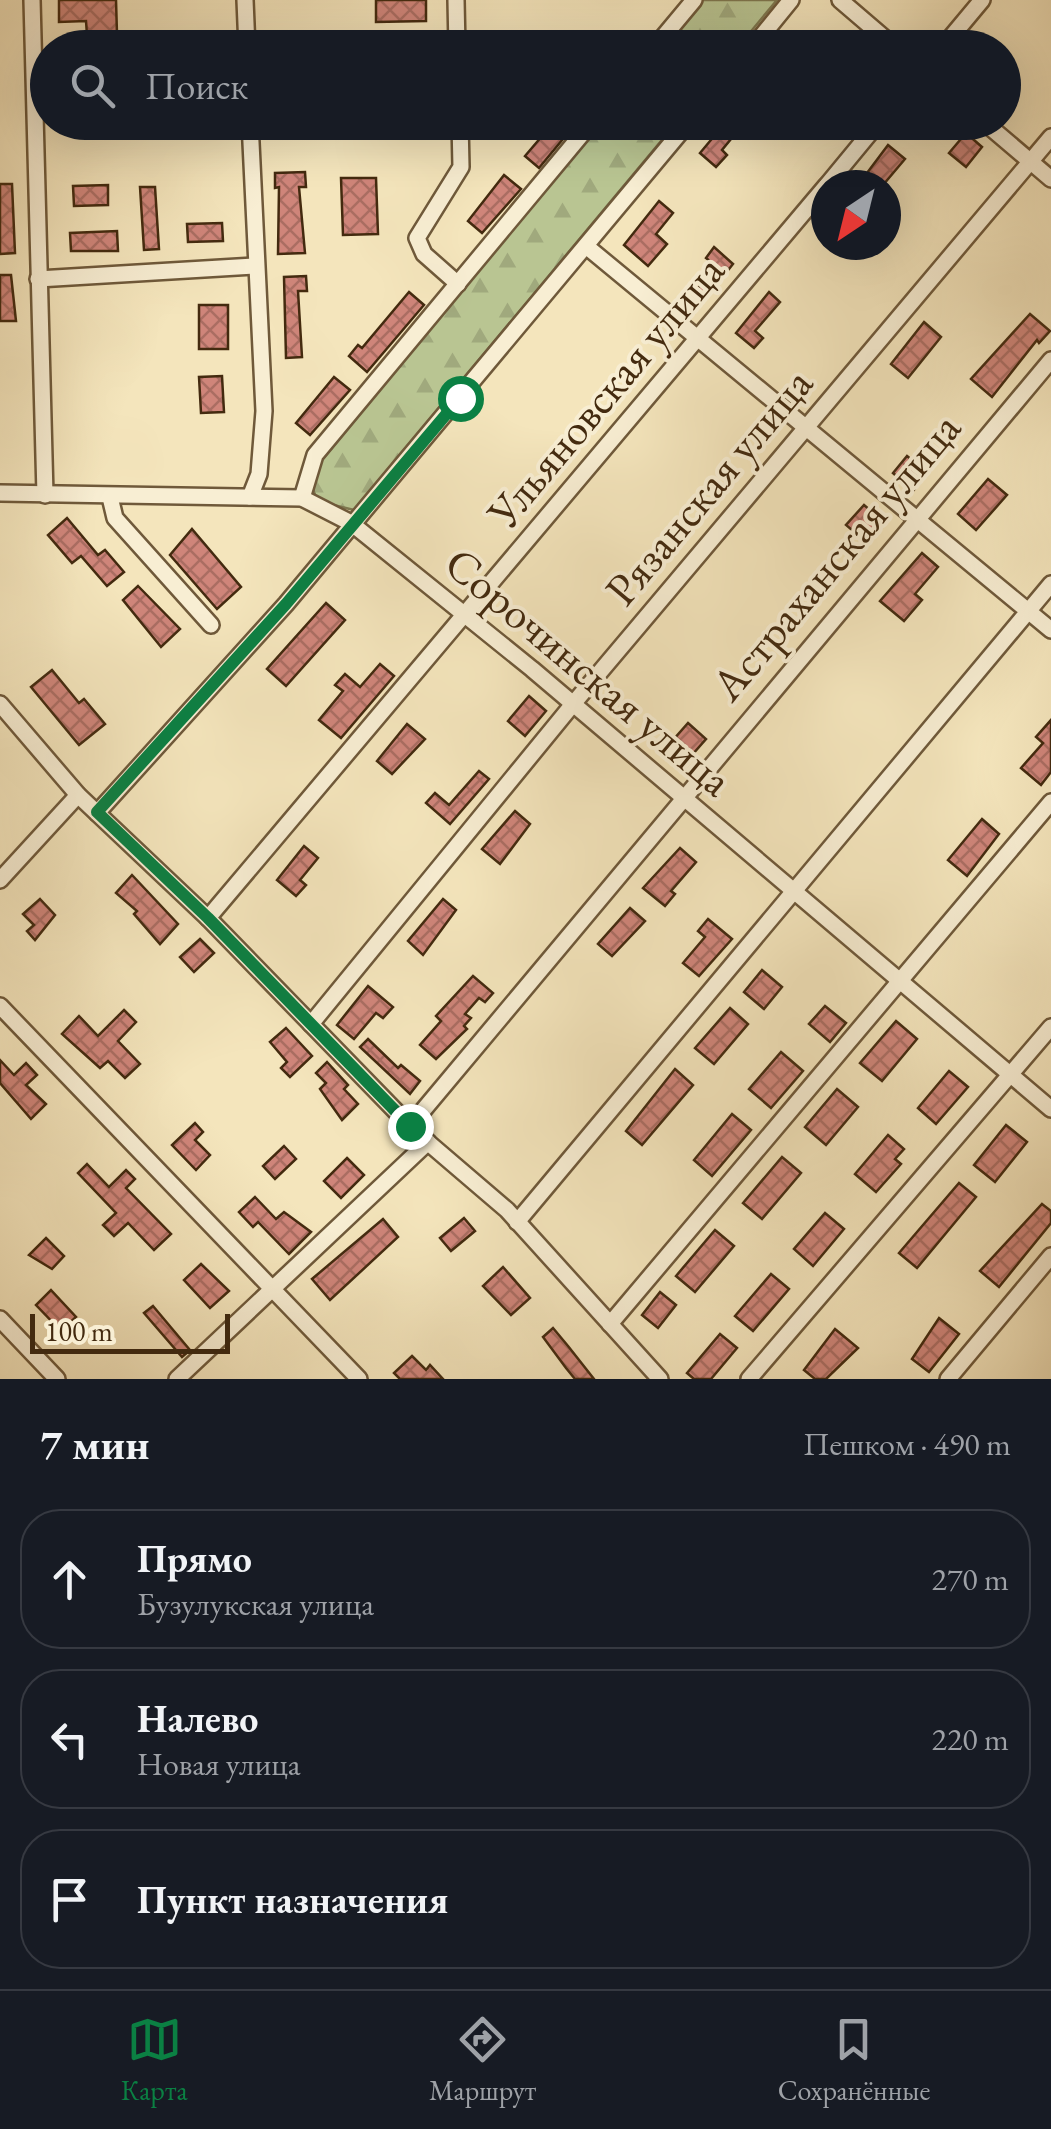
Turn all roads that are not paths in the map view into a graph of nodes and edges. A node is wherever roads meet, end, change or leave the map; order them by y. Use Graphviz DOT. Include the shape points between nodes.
graph roads {
  1 [pos="32,0"];
  2 [pos="246,0"];
  3 [pos="456,0"];
  4 [pos="694,0"];
  5 [pos="791,0"];
  6 [pos="840,0"];
  7 [pos="982,0"];
  8 [pos="33,30"];
  9 [pos="247,30"];
  10 [pos="457,30"];
  11 [pos="669,30"];
  12 [pos="767,30"];
  13 [pos="875,30"];
  14 [pos="957,30"];
  15 [pos="1051,137"];
  16 [pos="35,140"];
  17 [pos="250,140"];
  18 [pos="460,140"];
  19 [pos="577,140"];
  20 [pos="675,140"];
  21 [pos="864,140"];
  22 [pos="1005,140"];
  23 [pos="1030,162"];
  24 [pos="839,170"];
  25 [pos="1051,179"];
  26 [pos="811,203"];
  27 [pos="586,246"];
  28 [pos="254,266"];
  29 [pos="38,279"];
  30 [pos="458,284"];
  31 [pos="697,340"];
  32 [pos="1051,360"];
  33 [pos="805,430"];
  34 [pos="0,493"];
  35 [pos="45,494"];
  36 [pos="110,497"];
  37 [pos="250,497"];
  38 [pos="302,498"];
  39 [pos="916,519"];
  40 [pos="351,523"];
  41 [pos="1051,584"];
  42 [pos="1029,611"];
  43 [pos="466,616"];
  44 [pos="211,625"];
  45 [pos="1051,630"];
  46 [pos="0,704"];
  47 [pos="573,704"];
  48 [pos="78,794"];
  49 [pos="682,796"];
  50 [pos="1051,802"];
  51 [pos="97,812"];
  52 [pos="0,880"];
  53 [pos="796,893"];
  54 [pos="208,918"];
  55 [pos="900,981"];
  56 [pos="0,1006"];
  57 [pos="311,1024"];
  58 [pos="1051,1027"];
  59 [pos="1010,1074"];
  60 [pos="1051,1109"];
  61 [pos="410,1126"];
  62 [pos="428,1142"];
  63 [pos="517,1222"];
  64 [pos="1051,1256"];
  65 [pos="273,1288"];
  66 [pos="0,1319"];
  67 [pos="610,1324"];
  68 [pos="57,1379"];
  69 [pos="177,1379"];
  70 [pos="359,1379"];
  71 [pos="660,1379"];
  72 [pos="749,1379"];
  73 [pos="948,1379"];
  1 -- 8 [label="street"];
  2 -- 9 [label="street"];
  3 -- 10 [label="street"];
  4 -- 11 [label="street"];
  5 -- 12 [label="street"];
  6 -- 13 [label="street"];
  7 -- 14 [label="street"];
  15 -- 23 [label="street, Рязанская улица"];
  16 -- 29 [label="street"];
  17 -- 28 [label="street"];
  18 -- 30 [label="street" via="461,167 418,238 424,254"];
  19 -- 30 [label="street"];
  20 -- 27 [label="street"];
  21 -- 24 [label="street, Ульяновская улица"];
  22 -- 23 [label="street"];
  23 -- 25 [label="street"];
  23 -- 33 [label="street, Рязанская улица"];
  26 -- 31 [label="street, Ульяновская улица"];
  27 -- 31 [label="street"];
  27 -- 40 [label="street"];
  28 -- 29 [label="street"];
  28 -- 37 [label="street" via="264,410 259,474"];
  29 -- 35 [label="street"];
  30 -- 38 [label="street" via="316,456"];
  31 -- 33 [label="street"];
  31 -- 43 [label="street, Ульяновская улица"];
  32 -- 39 [label="street, Астраханская улица"];
  33 -- 39 [label="street"];
  33 -- 47 [label="street, Рязанская улица"];
  34 -- 35 [label="street, Сорочинская улица"];
  35 -- 36 [label="street, Сорочинская улица"];
  36 -- 37 [label="street, Сорочинская улица"];
  36 -- 44 [label="street" via="115,518"];
  37 -- 38 [label="street, Сорочинская улица"];
  38 -- 40 [label="street, Сорочинская улица"];
  39 -- 42 [label="street"];
  39 -- 49 [label="street, Астраханская улица"];
  40 -- 43 [label="street, Сорочинская улица"];
  40 -- 51 [label="street"];
  41 -- 42 [label="street"];
  42 -- 45 [label="street"];
  42 -- 53 [label="street"];
  43 -- 47 [label="street, Сорочинская улица"];
  43 -- 54 [label="street, Ульяновская улица"];
  46 -- 48 [label="street"];
  47 -- 49 [label="street, Сорочинская улица"];
  47 -- 57 [label="street, Рязанская улица"];
  48 -- 51 [label="street"];
  48 -- 52 [label="street"];
  49 -- 53 [label="street, Сорочинская улица"];
  49 -- 61 [label="street, Астраханская улица"];
  50 -- 55 [label="street"];
  51 -- 54 [label="street"];
  53 -- 55 [label="street, Сорочинская улица"];
  53 -- 63 [label="street"];
  54 -- 57 [label="street"];
  55 -- 59 [label="street, Сорочинская улица"];
  55 -- 67 [label="street"];
  56 -- 65 [label="street"];
  57 -- 61 [label="street"];
  58 -- 59 [label="street"];
  59 -- 60 [label="street, Сорочинская улица"];
  59 -- 72 [label="street"];
  61 -- 62 [label="street"];
  62 -- 63 [label="street"];
  62 -- 65 [label="street"];
  63 -- 67 [label="street"];
  64 -- 73 [label="street"];
  65 -- 69 [label="street"];
  65 -- 70 [label="street"];
  66 -- 68 [label="street"];
  67 -- 71 [label="street"];
}
